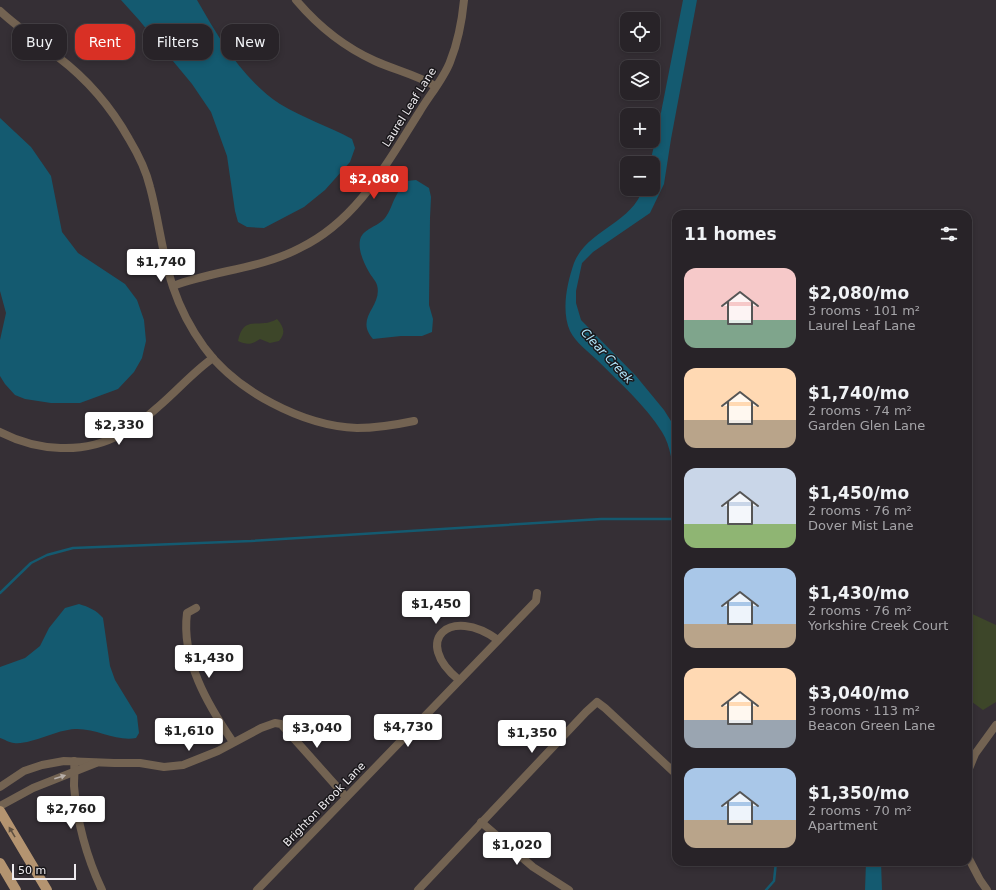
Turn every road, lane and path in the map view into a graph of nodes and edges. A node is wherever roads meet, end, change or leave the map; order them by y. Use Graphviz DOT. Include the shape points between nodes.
graph roads {
  1 [pos="296,0"];
  2 [pos="464,0"];
  3 [pos="0,11"];
  4 [pos="435,86"];
  5 [pos="173,286"];
  6 [pos="213,358"];
  7 [pos="414,421"];
  8 [pos="0,432"];
  9 [pos="537,593"];
  10 [pos="196,608"];
  11 [pos="498,640"];
  12 [pos="459,680"];
  13 [pos="996,725"];
  14 [pos="233,742"];
  15 [pos="74,761"];
  16 [pos="972,761"];
  17 [pos="98,762"];
  18 [pos="672,770"];
  19 [pos="75,772"];
  20 [pos="0,786"];
  21 [pos="346,797"];
  22 [pos="0,806"];
  23 [pos="0,811"];
  24 [pos="481,822"];
  25 [pos="0,863"];
  26 [pos="972,865"];
  27 [pos="16,890"];
  28 [pos="47,890"];
  29 [pos="102,890"];
  30 [pos="257,890"];
  31 [pos="418,890"];
  32 [pos="568,890"];
  33 [pos="987,890"];
  1 -- 4 [label="street" via="317,23 347,45 375,61"];
  2 -- 4 [label="street, Laurel Leaf Lane" via="455,50"];
  3 -- 5 [label="street" via="74,70 96,92 120,124 150,186"];
  4 -- 5 [label="street, Laurel Leaf Lane" via="371,187 339,223 300,248 269,262 202,276"];
  5 -- 6 [label="street" via="190,324"];
  6 -- 7 [label="street" via="261,397 297,415 319,422 373,428"];
  6 -- 8 [label="street" via="138,423 100,443 80,447 44,447 13,439"];
  9 -- 11 [label="street, Brighton Brook Lane" via="536,601"];
  10 -- 14 [label="street" via="187,613 187,640 191,659 210,706"];
  11 -- 12 [label="street, Brighton Brook Lane"];
  11 -- 12 [label="street" via="486,632 468,626 450,626 442,633 437,642 438,654 451,674"];
  12 -- 21 [label="street, Brighton Brook Lane"];
  13 -- 16 [label="street"];
  14 -- 17 [label="street" via="183,765 164,767 140,763"];
  14 -- 21 [label="street" via="261,728 275,723 281,724"];
  15 -- 17 [label="street"];
  15 -- 19 [label="street"];
  15 -- 20 [label="street" via="42,765 24,771"];
  17 -- 19 [label="street"];
  18 -- 24 [label="street" via="597,702"];
  22 -- 19 [label="street, one-way" via="33,788"];
  19 -- 29 [label="street" via="74,784 80,823 86,848"];
  21 -- 30 [label="street, Brighton Brook Lane"];
  28 -- 23 [label="main road, one-way"];
  24 -- 31 [label="street"];
  24 -- 32 [label="street" via="533,867"];
  25 -- 27 [label="main road"];
  26 -- 33 [label="street"];
}
